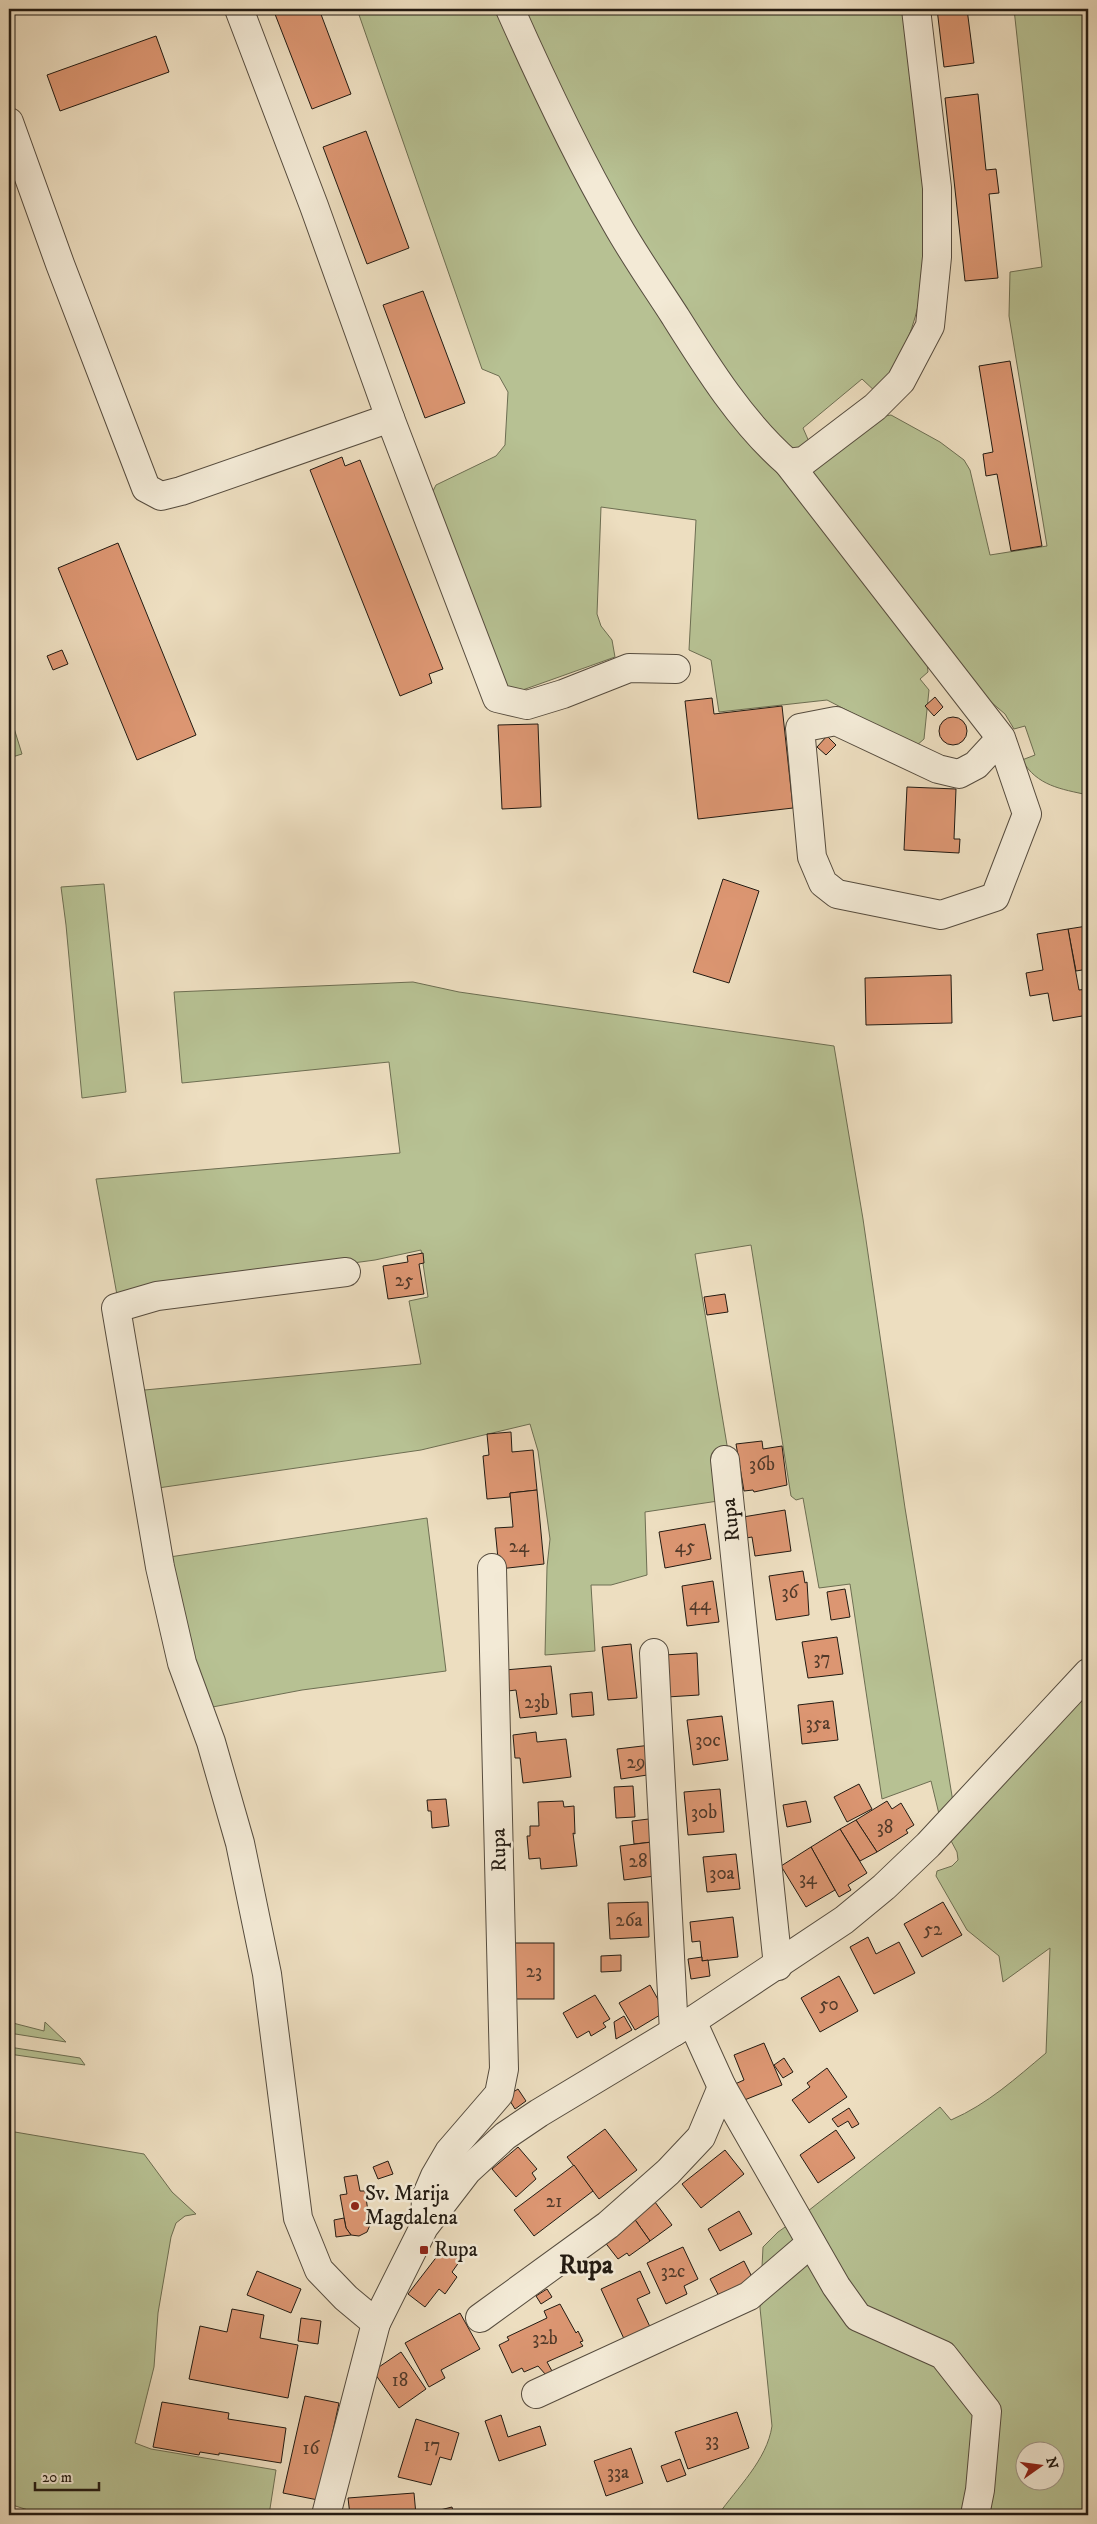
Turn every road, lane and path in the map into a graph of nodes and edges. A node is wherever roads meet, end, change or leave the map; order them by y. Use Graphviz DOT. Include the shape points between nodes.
graph roads {
  1 [pos="239,9"];
  2 [pos="510,9"];
  3 [pos="916,9"];
  4 [pos="9,122"];
  5 [pos="390,418"];
  6 [pos="788,463"];
  7 [pos="676,669"];
  8 [pos="1001,738"];
  9 [pos="346,1272"];
  10 [pos="725,1460"];
  11 [pos="492,1568"];
  12 [pos="654,1653"];
  13 [pos="1088,1673"];
  14 [pos="778,1966"];
  15 [pos="683,2026"];
  16 [pos="722,2087"];
  17 [pos="424,2227"];
  18 [pos="811,2243"];
  19 [pos="480,2318"];
  20 [pos="376,2323"];
  21 [pos="536,2394"];
  22 [pos="326,2515"];
  23 [pos="975,2515"];
  1 -- 5 [label="street"];
  2 -- 6 [label="street" via="559,116 616,224 729,396 770,448"];
  3 -- 6 [label="street" via="937,188 937,257 930,326 902,381 875,407 804,462"];
  4 -- 5 [label="street" via="146,488 161,496 181,491"];
  5 -- 7 [label="street" via="497,698 527,705 629,668"];
  6 -- 8 [label="street"];
  8 -- 8 [label="street" via="976,765 959,774 938,769 836,721 800,728 812,857 823,883 837,894 941,915 995,896 1027,814"];
  9 -- 20 [label="street" via="157,1296 116,1308 160,1567 182,1664 211,1742 240,1843 267,1974 298,2218 319,2270"];
  10 -- 14 [label="street, Rupa"];
  11 -- 17 [label="street, Rupa" via="504,2068 499,2094 449,2152 435,2176 426,2197"];
  12 -- 15 [label="street"];
  13 -- 14 [label="street, Rupa" via="884,1888"];
  14 -- 15 [label="street, Rupa"];
  15 -- 16 [label="street"];
  15 -- 17 [label="street, Rupa" via="505,2136 467,2171"];
  16 -- 18 [label="street"];
  16 -- 19 [label="street" via="701,2137 668,2172 608,2225"];
  17 -- 20 [label="street, Rupa"];
  18 -- 21 [label="street" via="748,2296"];
  18 -- 23 [label="street" via="858,2317 943,2355 987,2411"];
  20 -- 22 [label="street, Rupa"];
}
